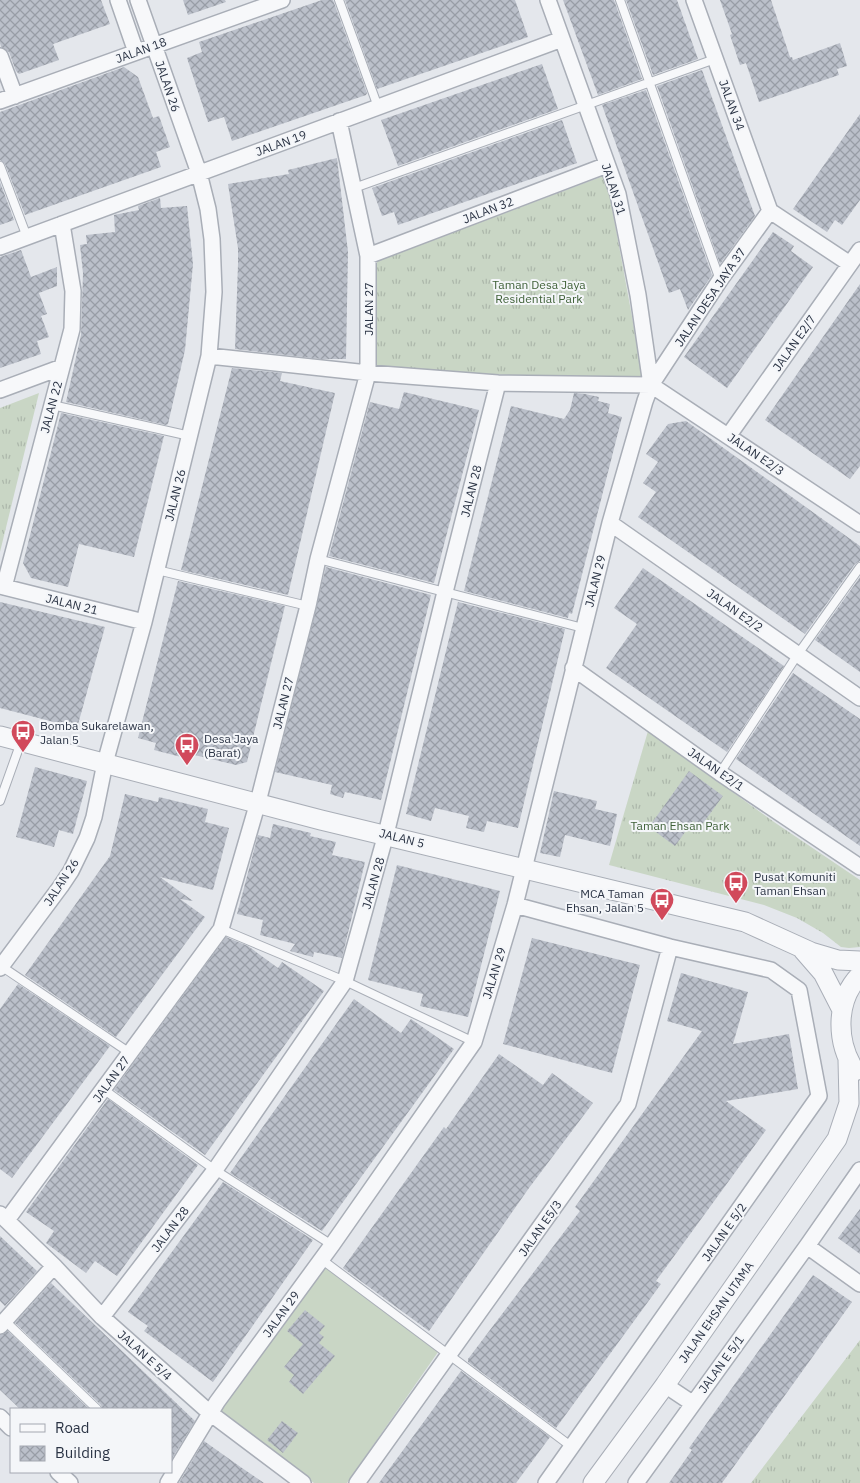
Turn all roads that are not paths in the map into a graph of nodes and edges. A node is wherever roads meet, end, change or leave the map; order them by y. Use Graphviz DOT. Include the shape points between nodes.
graph roads {
  1 [pos="118,0"];
  2 [pos="138,0"];
  3 [pos="282,0"];
  4 [pos="339,0"];
  5 [pos="548,0"];
  6 [pos="620,0"];
  7 [pos="694,0"];
  8 [pos="562,39"];
  9 [pos="154,46"];
  10 [pos="136,52"];
  11 [pos="0,56"];
  12 [pos="715,58"];
  13 [pos="649,82"];
  14 [pos="15,96"];
  15 [pos="0,101"];
  16 [pos="585,105"];
  17 [pos="378,107"];
  18 [pos="339,121"];
  19 [pos="607,165"];
  20 [pos="0,166"];
  21 [pos="198,173"];
  22 [pos="354,188"];
  23 [pos="770,211"];
  24 [pos="62,224"];
  25 [pos="27,237"];
  26 [pos="0,246"];
  27 [pos="860,250"];
  28 [pos="368,256"];
  29 [pos="850,264"];
  30 [pos="720,280"];
  31 [pos="209,356"];
  32 [pos="62,367"];
  33 [pos="368,374"];
  34 [pos="498,383"];
  35 [pos="651,385"];
  36 [pos="0,390"];
  37 [pos="52,405"];
  38 [pos="729,435"];
  39 [pos="190,436"];
  40 [pos="858,517"];
  41 [pos="610,523"];
  42 [pos="318,560"];
  43 [pos="860,567"];
  44 [pos="157,570"];
  45 [pos="2,587"];
  46 [pos="445,592"];
  47 [pos="308,606"];
  48 [pos="144,622"];
  49 [pos="583,628"];
  50 [pos="798,654"];
  51 [pos="573,668"];
  52 [pos="860,698"];
  53 [pos="0,736"];
  54 [pos="21,742"];
  55 [pos="105,763"];
  56 [pos="720,773"];
  57 [pos="0,801"];
  58 [pos="258,802"];
  59 [pos="386,834"];
  60 [pos="860,867"];
  61 [pos="524,868"];
  62 [pos="515,905"];
  63 [pos="221,929"];
  64 [pos="670,947"];
  65 [pos="800,948"];
  66 [pos="860,961"];
  67 [pos="1,967"];
  68 [pos="860,975"];
  69 [pos="345,981"];
  70 [pos="841,1008"];
  71 [pos="474,1042"];
  72 [pos="130,1053"];
  73 [pos="848,1060"];
  74 [pos="860,1078"];
  75 [pos="103,1089"];
  76 [pos="860,1120"];
  77 [pos="837,1139"];
  78 [pos="215,1170"];
  79 [pos="860,1170"];
  80 [pos="3,1217"];
  81 [pos="332,1246"];
  82 [pos="807,1246"];
  83 [pos="321,1260"];
  84 [pos="54,1266"];
  85 [pos="860,1284"];
  86 [pos="102,1317"];
  87 [pos="2,1321"];
  88 [pos="450,1354"];
  89 [pos="665,1385"];
  90 [pos="692,1403"];
  91 [pos="96,1408"];
  92 [pos="210,1413"];
  93 [pos="0,1417"];
  94 [pos="10,1427"];
  95 [pos="572,1447"];
  96 [pos="59,1473"];
  97 [pos="172,1473"];
  98 [pos="70,1483"];
  99 [pos="303,1483"];
  100 [pos="357,1483"];
  101 [pos="546,1483"];
  102 [pos="593,1483"];
  103 [pos="636,1483"];
  1 -- 10 [label="street"];
  2 -- 9 [label="street, JALAN 26"];
  3 -- 9 [label="street, JALAN 18"];
  4 -- 17 [label="lane"];
  5 -- 8 [label="street, JALAN 31"];
  6 -- 13 [label="lane"];
  7 -- 12 [label="street, JALAN 34"];
  8 -- 16 [label="street, JALAN 31"];
  8 -- 17 [label="street, JALAN 19"];
  9 -- 10 [label="street, JALAN 18"];
  9 -- 21 [label="street, JALAN 26"];
  10 -- 14 [label="street, JALAN 18"];
  11 -- 14 [label="street"];
  12 -- 13 [label="lane"];
  12 -- 23 [label="street, JALAN 34"];
  13 -- 16 [label="lane"];
  13 -- 30 [label="lane"];
  14 -- 15 [label="street, JALAN 18"];
  16 -- 19 [label="street, JALAN 31"];
  16 -- 22 [label="lane"];
  17 -- 18 [label="street, JALAN 19"];
  18 -- 21 [label="street, JALAN 19"];
  18 -- 22 [label="street, JALAN 27"];
  19 -- 28 [label="street, JALAN 32"];
  19 -- 35 [label="street, JALAN 31" via="625,224"];
  20 -- 25 [label="lane"];
  21 -- 24 [label="street, JALAN 19"];
  21 -- 31 [label="street, JALAN 26" via="212,239 214,292"];
  22 -- 28 [label="street, JALAN 27"];
  23 -- 29 [label="street"];
  23 -- 30 [label="street, JALAN DESA JAYA 37"];
  24 -- 25 [label="street, JALAN 19"];
  24 -- 32 [label="street, JALAN 22" via="74,291 72,329"];
  25 -- 26 [label="street, JALAN 19"];
  27 -- 29 [label="street, JALAN E2/7"];
  28 -- 33 [label="street, JALAN 27"];
  29 -- 38 [label="street, JALAN E2/7"];
  30 -- 35 [label="street, JALAN DESA JAYA 37"];
  31 -- 33 [label="street"];
  31 -- 39 [label="street, JALAN 26"];
  32 -- 36 [label="street"];
  32 -- 37 [label="street, JALAN 22"];
  33 -- 34 [label="street"];
  33 -- 42 [label="street, JALAN 27"];
  34 -- 35 [label="street"];
  34 -- 46 [label="street, JALAN 28"];
  35 -- 38 [label="street, JALAN E2/3"];
  35 -- 41 [label="street, JALAN 29"];
  37 -- 39 [label="lane"];
  37 -- 45 [label="street, JALAN 22"];
  38 -- 40 [label="street, JALAN E2/3"];
  39 -- 44 [label="street, JALAN 26"];
  41 -- 49 [label="street, JALAN 29"];
  41 -- 50 [label="street, JALAN E2/2"];
  42 -- 46 [label="lane"];
  42 -- 47 [label="street, JALAN 27"];
  43 -- 50 [label="lane"];
  44 -- 47 [label="lane"];
  44 -- 48 [label="street, JALAN 26"];
  45 -- 48 [label="street, JALAN 21"];
  46 -- 49 [label="lane"];
  46 -- 59 [label="street, JALAN 28"];
  47 -- 58 [label="street, JALAN 27"];
  48 -- 55 [label="street, JALAN 26"];
  49 -- 51 [label="street, JALAN 29"];
  50 -- 52 [label="street, JALAN E2/2"];
  50 -- 56 [label="lane"];
  51 -- 56 [label="street, JALAN E2/1"];
  51 -- 61 [label="street, JALAN 29"];
  53 -- 54 [label="street, JALAN 5"];
  54 -- 55 [label="street, JALAN 5"];
  54 -- 57 [label="lane"];
  55 -- 58 [label="street, JALAN 5"];
  55 -- 67 [label="street, JALAN 26" via="94,816 78,858"];
  56 -- 60 [label="street, JALAN E2/1"];
  58 -- 59 [label="street, JALAN 5"];
  58 -- 63 [label="street, JALAN 27"];
  59 -- 61 [label="street, JALAN 5"];
  59 -- 69 [label="street, JALAN 28"];
  61 -- 62 [label="street, JALAN 29"];
  61 -- 65 [label="street, JALAN 5" via="745,922"];
  62 -- 64 [label="street"];
  62 -- 71 [label="street, JALAN 29"];
  63 -- 69 [label="lane"];
  63 -- 72 [label="street, JALAN 27"];
  64 -- 88 [label="street, JALAN E5/3" via="628,1104"];
  64 -- 95 [label="street, JALAN E 5/2" via="771,970 799,990 819,1096"];
  65 -- 66 [label="street, JALAN 5" via="838,960"];
  65 -- 70 [label="street, JALAN 5" via="823,973"];
  67 -- 72 [label="lane"];
  68 -- 70 [label="street"];
  69 -- 71 [label="lane"];
  69 -- 78 [label="street, JALAN 28"];
  70 -- 73 [label="street" via="840,1024"];
  71 -- 81 [label="street, JALAN 29"];
  72 -- 75 [label="street, JALAN 27"];
  73 -- 74 [label="street"];
  73 -- 77 [label="street, JALAN EHSAN UTAMA" via="849,1103"];
  75 -- 78 [label="lane"];
  75 -- 80 [label="street, JALAN 27"];
  76 -- 77 [label="street, JALAN EHSAN UTAMA"];
  77 -- 89 [label="street, JALAN EHSAN UTAMA"];
  78 -- 81 [label="lane"];
  78 -- 86 [label="street, JALAN 28"];
  79 -- 82 [label="street, JALAN E 5/1"];
  80 -- 84 [label="street, JALAN E 5/4"];
  81 -- 83 [label="street, JALAN 29"];
  82 -- 85 [label="street"];
  82 -- 90 [label="street, JALAN E 5/1"];
  83 -- 88 [label="lane"];
  83 -- 92 [label="street, JALAN 29"];
  84 -- 86 [label="street, JALAN E 5/4"];
  84 -- 87 [label="street"];
  86 -- 92 [label="street, JALAN E 5/4"];
  87 -- 91 [label="lane"];
  88 -- 95 [label="lane"];
  88 -- 100 [label="street, JALAN E5/3"];
  89 -- 90 [label="street"];
  89 -- 102 [label="street, JALAN EHSAN UTAMA"];
  90 -- 103 [label="street, JALAN E 5/1"];
  92 -- 97 [label="street, JALAN 29"];
  92 -- 99 [label="street, JALAN E 5/4"];
  93 -- 94 [label="street"];
  95 -- 101 [label="street, JALAN E 5/2"];
  96 -- 98 [label="street"];
}
